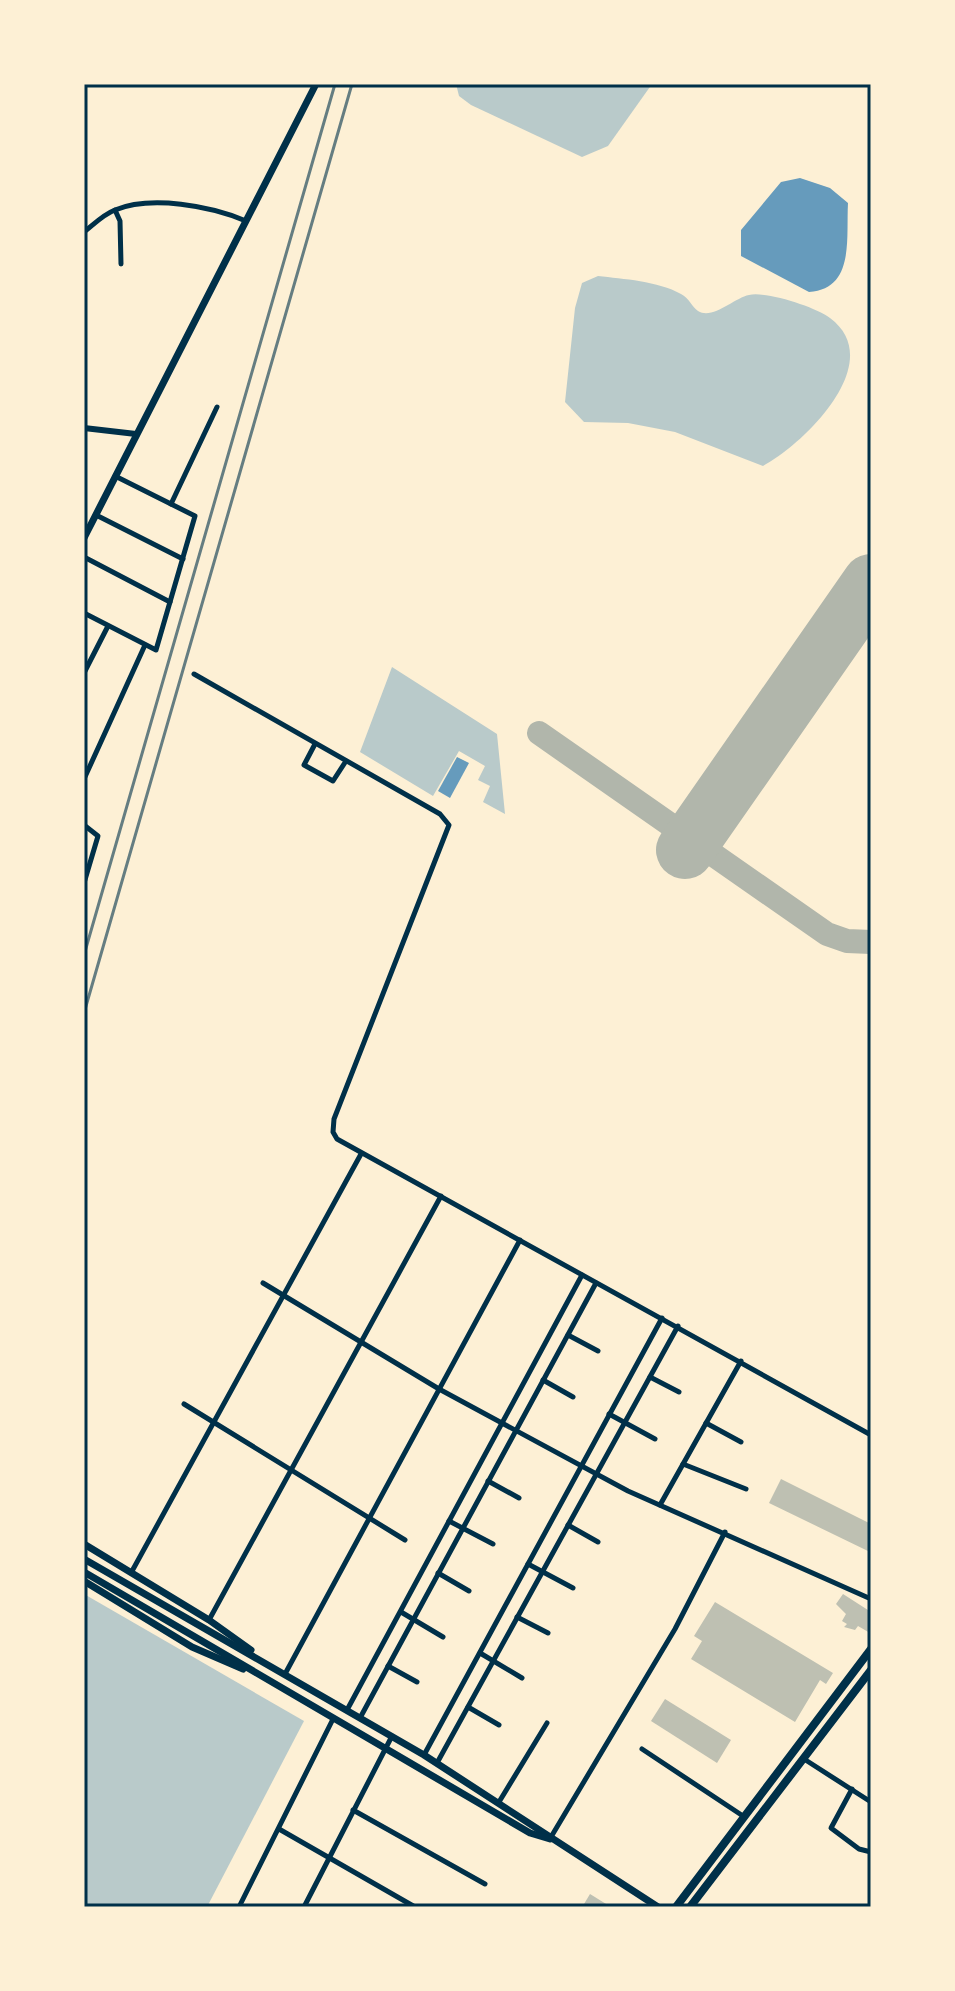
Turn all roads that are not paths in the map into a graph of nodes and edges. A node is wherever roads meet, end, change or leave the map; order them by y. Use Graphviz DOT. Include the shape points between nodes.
graph roads {
  1 [pos="316,84"];
  2 [pos="115,210"];
  3 [pos="246,221"];
  4 [pos="84,232"];
  5 [pos="121,264"];
  6 [pos="217,407"];
  7 [pos="84,428"];
  8 [pos="136,434"];
  9 [pos="115,476"];
  10 [pos="171,504"];
  11 [pos="96,515"];
  12 [pos="84,538"];
  13 [pos="84,557"];
  14 [pos="183,559"];
  15 [pos="170,602"];
  16 [pos="84,613"];
  17 [pos="108,626"];
  18 [pos="145,645"];
  19 [pos="84,673"];
  20 [pos="194,674"];
  21 [pos="315,744"];
  22 [pos="346,761"];
  23 [pos="84,779"];
  24 [pos="84,825"];
  25 [pos="85,875"];
  26 [pos="84,883"];
  27 [pos="361,1154"];
  28 [pos="441,1196"];
  29 [pos="520,1240"];
  30 [pos="582,1275"];
  31 [pos="263,1283"];
  32 [pos="596,1283"];
  33 [pos="283,1296"];
  34 [pos="662,1318"];
  35 [pos="678,1326"];
  36 [pos="568,1335"];
  37 [pos="361,1342"];
  38 [pos="598,1351"];
  39 [pos="741,1361"];
  40 [pos="650,1377"];
  41 [pos="543,1380"];
  42 [pos="439,1389"];
  43 [pos="679,1392"];
  44 [pos="573,1397"];
  45 [pos="184,1404"];
  46 [pos="609,1414"];
  47 [pos="214,1422"];
  48 [pos="625,1423"];
  49 [pos="502,1424"];
  50 [pos="709,1424"];
  51 [pos="515,1432"];
  52 [pos="871,1435"];
  53 [pos="655,1439"];
  54 [pos="741,1442"];
  55 [pos="686,1465"];
  56 [pos="581,1466"];
  57 [pos="292,1469"];
  58 [pos="596,1474"];
  59 [pos="488,1481"];
  60 [pos="746,1489"];
  61 [pos="519,1498"];
  62 [pos="660,1505"];
  63 [pos="370,1516"];
  64 [pos="449,1521"];
  65 [pos="568,1525"];
  66 [pos="463,1528"];
  67 [pos="725,1532"];
  68 [pos="405,1540"];
  69 [pos="598,1542"];
  70 [pos="84,1544"];
  71 [pos="493,1544"];
  72 [pos="84,1559"];
  73 [pos="528,1564"];
  74 [pos="84,1572"];
  75 [pos="542,1572"];
  76 [pos="131,1573"];
  77 [pos="438,1573"];
  78 [pos="84,1581"];
  79 [pos="573,1588"];
  80 [pos="469,1591"];
  81 [pos="871,1599"];
  82 [pos="401,1612"];
  83 [pos="517,1617"];
  84 [pos="413,1619"];
  85 [pos="209,1620"];
  86 [pos="548,1633"];
  87 [pos="443,1637"];
  88 [pos="871,1649"];
  89 [pos="480,1653"];
  90 [pos="259,1658"];
  91 [pos="493,1661"];
  92 [pos="388,1666"];
  93 [pos="871,1670"];
  94 [pos="252,1671"];
  95 [pos="285,1674"];
  96 [pos="522,1678"];
  97 [pos="417,1682"];
  98 [pos="468,1707"];
  99 [pos="347,1710"];
  100 [pos="360,1718"];
  101 [pos="333,1719"];
  102 [pos="547,1723"];
  103 [pos="499,1725"];
  104 [pos="392,1736"];
  105 [pos="384,1749"];
  106 [pos="642,1749"];
  107 [pos="424,1755"];
  108 [pos="804,1759"];
  109 [pos="437,1763"];
  110 [pos="852,1789"];
  111 [pos="499,1802"];
  112 [pos="871,1802"];
  113 [pos="353,1810"];
  114 [pos="743,1816"];
  115 [pos="279,1829"];
  116 [pos="550,1839"];
  117 [pos="871,1852"];
  118 [pos="329,1858"];
  119 [pos="485,1884"];
  120 [pos="239,1907"];
  121 [pos="304,1907"];
  122 [pos="415,1907"];
  123 [pos="658,1907"];
  124 [pos="676,1907"];
  125 [pos="690,1907"];
  1 -- 3 [label="main road"];
  2 -- 3 [label="street" via="189,205 219,209"];
  2 -- 4 [label="street"];
  2 -- 5 [label="street"];
  3 -- 8 [label="main road"];
  6 -- 10 [label="street"];
  7 -- 8 [label="street"];
  8 -- 9 [label="main road"];
  9 -- 10 [label="street"];
  9 -- 11 [label="main road"];
  10 -- 14 [label="street" via="195,516"];
  11 -- 12 [label="main road"];
  11 -- 14 [label="street"];
  13 -- 15 [label="street"];
  14 -- 15 [label="street"];
  15 -- 18 [label="street" via="156,650"];
  16 -- 17 [label="street"];
  17 -- 18 [label="street"];
  17 -- 19 [label="street"];
  18 -- 23 [label="street"];
  20 -- 21 [label="street"];
  21 -- 22 [label="street"];
  21 -- 22 [label="street" via="304,765 333,781"];
  22 -- 27 [label="street" via="442,816 449,827 334,1119 333,1132"];
  24 -- 25 [label="street" via="98,834"];
  25 -- 26 [label="street"];
  27 -- 28 [label="street"];
  27 -- 33 [label="street"];
  28 -- 29 [label="street"];
  28 -- 37 [label="street"];
  29 -- 30 [label="street"];
  29 -- 42 [label="street"];
  30 -- 32 [label="street"];
  30 -- 49 [label="street"];
  31 -- 33 [label="street"];
  32 -- 34 [label="street"];
  32 -- 36 [label="street"];
  33 -- 37 [label="street"];
  33 -- 47 [label="street"];
  34 -- 35 [label="street"];
  34 -- 46 [label="street"];
  35 -- 39 [label="street"];
  35 -- 40 [label="street"];
  36 -- 38 [label="street"];
  36 -- 41 [label="street"];
  37 -- 42 [label="street"];
  37 -- 57 [label="street"];
  39 -- 50 [label="street"];
  39 -- 52 [label="street"];
  40 -- 43 [label="street"];
  40 -- 48 [label="street"];
  41 -- 44 [label="street"];
  41 -- 51 [label="street"];
  42 -- 49 [label="street"];
  42 -- 63 [label="street"];
  45 -- 47 [label="street"];
  46 -- 48 [label="street"];
  46 -- 56 [label="street"];
  47 -- 57 [label="street"];
  47 -- 76 [label="street"];
  48 -- 53 [label="street"];
  48 -- 58 [label="street"];
  49 -- 51 [label="street"];
  49 -- 64 [label="street"];
  50 -- 54 [label="street"];
  50 -- 55 [label="street"];
  51 -- 56 [label="street"];
  51 -- 59 [label="street"];
  55 -- 60 [label="street"];
  55 -- 62 [label="street"];
  56 -- 58 [label="street"];
  56 -- 73 [label="street"];
  57 -- 63 [label="street"];
  57 -- 85 [label="street"];
  58 -- 62 [label="street"];
  58 -- 65 [label="street"];
  59 -- 61 [label="street"];
  59 -- 66 [label="street"];
  62 -- 67 [label="street"];
  63 -- 68 [label="street"];
  63 -- 95 [label="street"];
  64 -- 66 [label="street"];
  64 -- 82 [label="street"];
  65 -- 69 [label="street"];
  65 -- 75 [label="street"];
  66 -- 71 [label="street"];
  66 -- 77 [label="street"];
  67 -- 81 [label="street"];
  67 -- 116 [label="street" via="675,1629"];
  70 -- 76 [label="main road"];
  72 -- 90 [label="main road"];
  73 -- 75 [label="street"];
  73 -- 89 [label="street"];
  74 -- 94 [label="main road"];
  75 -- 79 [label="street"];
  75 -- 83 [label="street"];
  76 -- 85 [label="main road"];
  77 -- 80 [label="street"];
  77 -- 84 [label="street"];
  78 -- 94 [label="main road" via="192,1647"];
  82 -- 84 [label="street"];
  82 -- 99 [label="street"];
  83 -- 86 [label="street"];
  83 -- 91 [label="street"];
  84 -- 87 [label="street"];
  84 -- 92 [label="street"];
  85 -- 90 [label="main road"];
  88 -- 114 [label="main road"];
  89 -- 91 [label="street"];
  89 -- 107 [label="street"];
  90 -- 95 [label="main road"];
  91 -- 96 [label="street"];
  91 -- 98 [label="street"];
  92 -- 97 [label="street"];
  92 -- 100 [label="street"];
  93 -- 108 [label="main road"];
  94 -- 101 [label="main road"];
  95 -- 99 [label="main road"];
  98 -- 103 [label="street"];
  98 -- 109 [label="street"];
  99 -- 100 [label="main road"];
  100 -- 104 [label="main road"];
  101 -- 105 [label="main road"];
  101 -- 115 [label="street"];
  102 -- 111 [label="street"];
  104 -- 105 [label="street"];
  104 -- 107 [label="main road"];
  105 -- 113 [label="street"];
  105 -- 116 [label="main road" via="530,1833"];
  106 -- 114 [label="street"];
  107 -- 109 [label="main road"];
  108 -- 110 [label="street"];
  108 -- 125 [label="main road"];
  109 -- 111 [label="main road"];
  110 -- 112 [label="street"];
  110 -- 117 [label="street" via="831,1828"];
  111 -- 116 [label="main road"];
  113 -- 118 [label="street"];
  113 -- 119 [label="street"];
  114 -- 124 [label="main road"];
  115 -- 118 [label="street"];
  115 -- 120 [label="street"];
  116 -- 123 [label="main road"];
  118 -- 121 [label="street"];
  118 -- 122 [label="street"];
}
